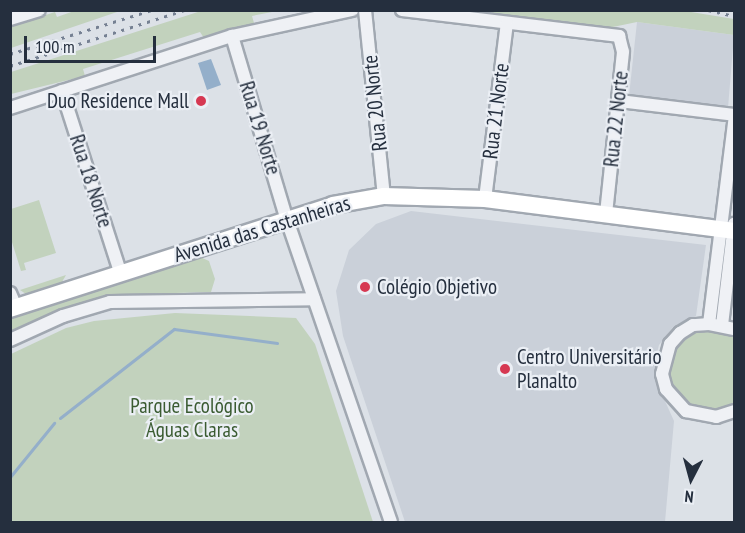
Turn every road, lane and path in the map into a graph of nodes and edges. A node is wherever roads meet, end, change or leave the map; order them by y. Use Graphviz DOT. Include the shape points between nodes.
graph roads {
  1 [pos="352,10"];
  2 [pos="365,10"];
  3 [pos="402,10"];
  4 [pos="35,11"];
  5 [pos="10,20"];
  6 [pos="507,23"];
  7 [pos="232,36"];
  8 [pos="63,91"];
  9 [pos="619,100"];
  10 [pos="10,108"];
  11 [pos="735,114"];
  12 [pos="735,122"];
  13 [pos="384,196"];
  14 [pos="485,199"];
  15 [pos="606,213"];
  16 [pos="287,220"];
  17 [pos="731,229"];
  18 [pos="120,272"];
  19 [pos="314,299"];
  20 [pos="12,303"];
  21 [pos="715,324"];
  22 [pos="735,329"];
  23 [pos="10,340"];
  24 [pos="735,411"];
  25 [pos="716,417"];
  26 [pos="735,421"];
  27 [pos="391,522"];
  1 -- 7 [label="street"];
  2 -- 13 [label="street, Rua 20 Norte"];
  3 -- 6 [label="street"];
  4 -- 5 [label="street"];
  6 -- 9 [label="street, Rua 22 Norte" via="619,36"];
  6 -- 14 [label="street, Rua 21 Norte"];
  7 -- 8 [label="street"];
  7 -- 16 [label="street, Rua 19 Norte"];
  8 -- 10 [label="street"];
  8 -- 18 [label="street, Rua 18 Norte"];
  9 -- 11 [label="street"];
  9 -- 15 [label="street, Rua 22 Norte"];
  12 -- 17 [label="street"];
  13 -- 14 [label="main road, Avenida das Castanheiras"];
  13 -- 16 [label="main road, Avenida das Castanheiras" via="333,205"];
  14 -- 15 [label="main road, Avenida das Castanheiras"];
  15 -- 17 [label="main road, Avenida das Castanheiras"];
  16 -- 18 [label="main road, Avenida das Castanheiras"];
  16 -- 19 [label="street, Rua 19 Norte"];
  17 -- 21 [label="street"];
  18 -- 20 [label="main road, Avenida das Castanheiras"];
  19 -- 23 [label="street" via="110,302 63,316"];
  19 -- 27 [label="street, Rua 19 Norte"];
  21 -- 22 [label="street"];
  21 -- 25 [label="street" via="693,325 680,333 670,344 662,374 674,402 694,414"];
  24 -- 25 [label="street"];
  25 -- 26 [label="street"];
}
